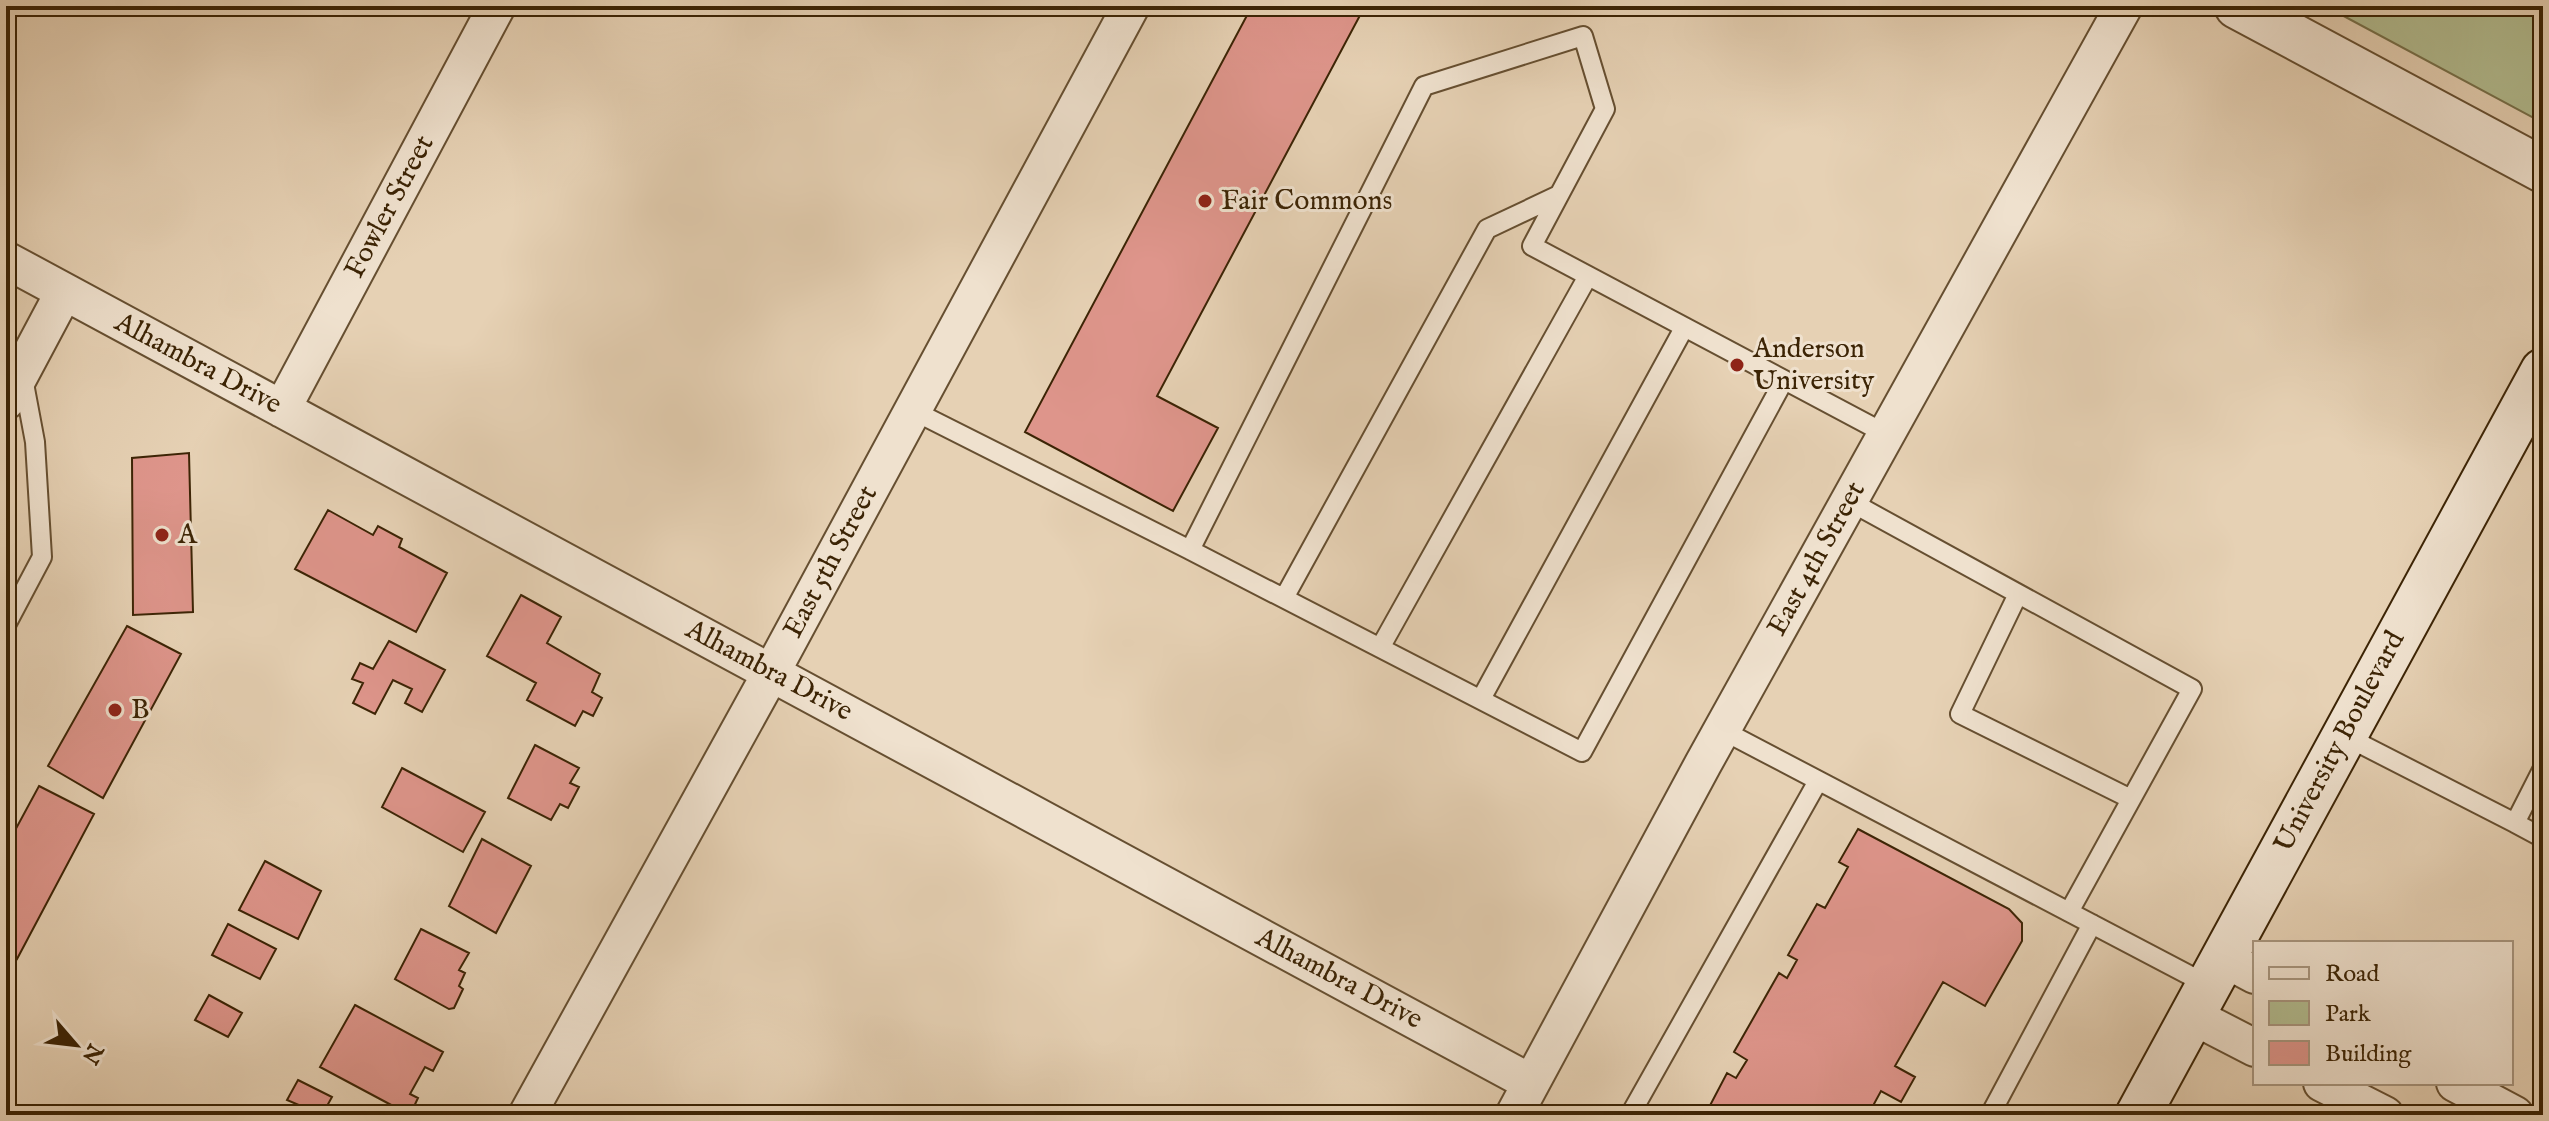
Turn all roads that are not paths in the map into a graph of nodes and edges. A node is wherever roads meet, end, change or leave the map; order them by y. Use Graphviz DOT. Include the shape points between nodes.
graph roads {
  1 [pos="497,6"];
  2 [pos="1131,6"];
  3 [pos="2124,6"];
  4 [pos="2237,6"];
  5 [pos="2543,170"];
  6 [pos="1559,195"];
  7 [pos="6,260"];
  8 [pos="1588,276"];
  9 [pos="64,292"];
  10 [pos="1684,328"];
  11 [pos="2543,371"];
  12 [pos="1783,382"];
  13 [pos="14,386"];
  14 [pos="282,409"];
  15 [pos="912,410"];
  16 [pos="1886,434"];
  17 [pos="1849,501"];
  18 [pos="1190,550"];
  19 [pos="2018,594"];
  20 [pos="1284,598"];
  21 [pos="6,625"];
  22 [pos="1380,648"];
  23 [pos="771,673"];
  24 [pos="1481,699"];
  25 [pos="1722,730"];
  26 [pos="2343,735"];
  27 [pos="2543,768"];
  28 [pos="1818,781"];
  29 [pos="2131,799"];
  30 [pos="2515,823"];
  31 [pos="2543,838"];
  32 [pos="2069,912"];
  33 [pos="2092,924"];
  34 [pos="2219,983"];
  35 [pos="2253,1044"];
  36 [pos="1531,1083"];
  37 [pos="2326,1085"];
  38 [pos="2459,1085"];
  39 [pos="527,1115"];
  40 [pos="1514,1115"];
  41 [pos="1630,1115"];
  42 [pos="1990,1115"];
  43 [pos="2138,1115"];
  44 [pos="2385,1115"];
  45 [pos="2515,1115"];
  1 -- 14 [label="street, Fowler Street"];
  2 -- 15 [label="street, East 5th Street"];
  3 -- 16 [label="street, East 4th Street"];
  4 -- 5 [label="main road"];
  6 -- 8 [label="lane" via="1532,246"];
  6 -- 18 [label="lane" via="1605,109 1583,36 1424,86"];
  6 -- 20 [label="lane" via="1487,229"];
  7 -- 9 [label="street, Alhambra Drive"];
  8 -- 10 [label="lane"];
  8 -- 22 [label="lane"];
  9 -- 13 [label="street"];
  9 -- 14 [label="street, Alhambra Drive"];
  10 -- 12 [label="lane"];
  10 -- 24 [label="lane"];
  11 -- 26 [label="main road, University Boulevard"];
  12 -- 16 [label="lane"];
  12 -- 24 [label="lane" via="1582,752"];
  13 -- 21 [label="lane" via="35,442 42,557"];
  14 -- 23 [label="street, Alhambra Drive"];
  15 -- 18 [label="lane"];
  15 -- 23 [label="street, East 5th Street"];
  16 -- 17 [label="street, East 4th Street"];
  17 -- 19 [label="lane"];
  17 -- 25 [label="street, East 4th Street"];
  18 -- 20 [label="lane"];
  19 -- 29 [label="lane" via="2192,689"];
  19 -- 29 [label="lane" via="1960,714"];
  20 -- 22 [label="lane"];
  22 -- 24 [label="lane"];
  23 -- 36 [label="street, Alhambra Drive"];
  23 -- 39 [label="street, East 5th Street"];
  25 -- 28 [label="lane"];
  25 -- 36 [label="street, East 4th Street"];
  26 -- 30 [label="lane"];
  26 -- 34 [label="main road, University Boulevard"];
  27 -- 30 [label="lane"];
  28 -- 32 [label="lane"];
  28 -- 41 [label="lane"];
  29 -- 32 [label="lane"];
  30 -- 31 [label="lane"];
  32 -- 33 [label="lane"];
  33 -- 34 [label="lane"];
  33 -- 42 [label="lane"];
  34 -- 35 [label="street"];
  34 -- 43 [label="main road, University Boulevard"];
  36 -- 40 [label="street, East 4th Street"];
  37 -- 44 [label="street"];
  38 -- 45 [label="street"];
}
